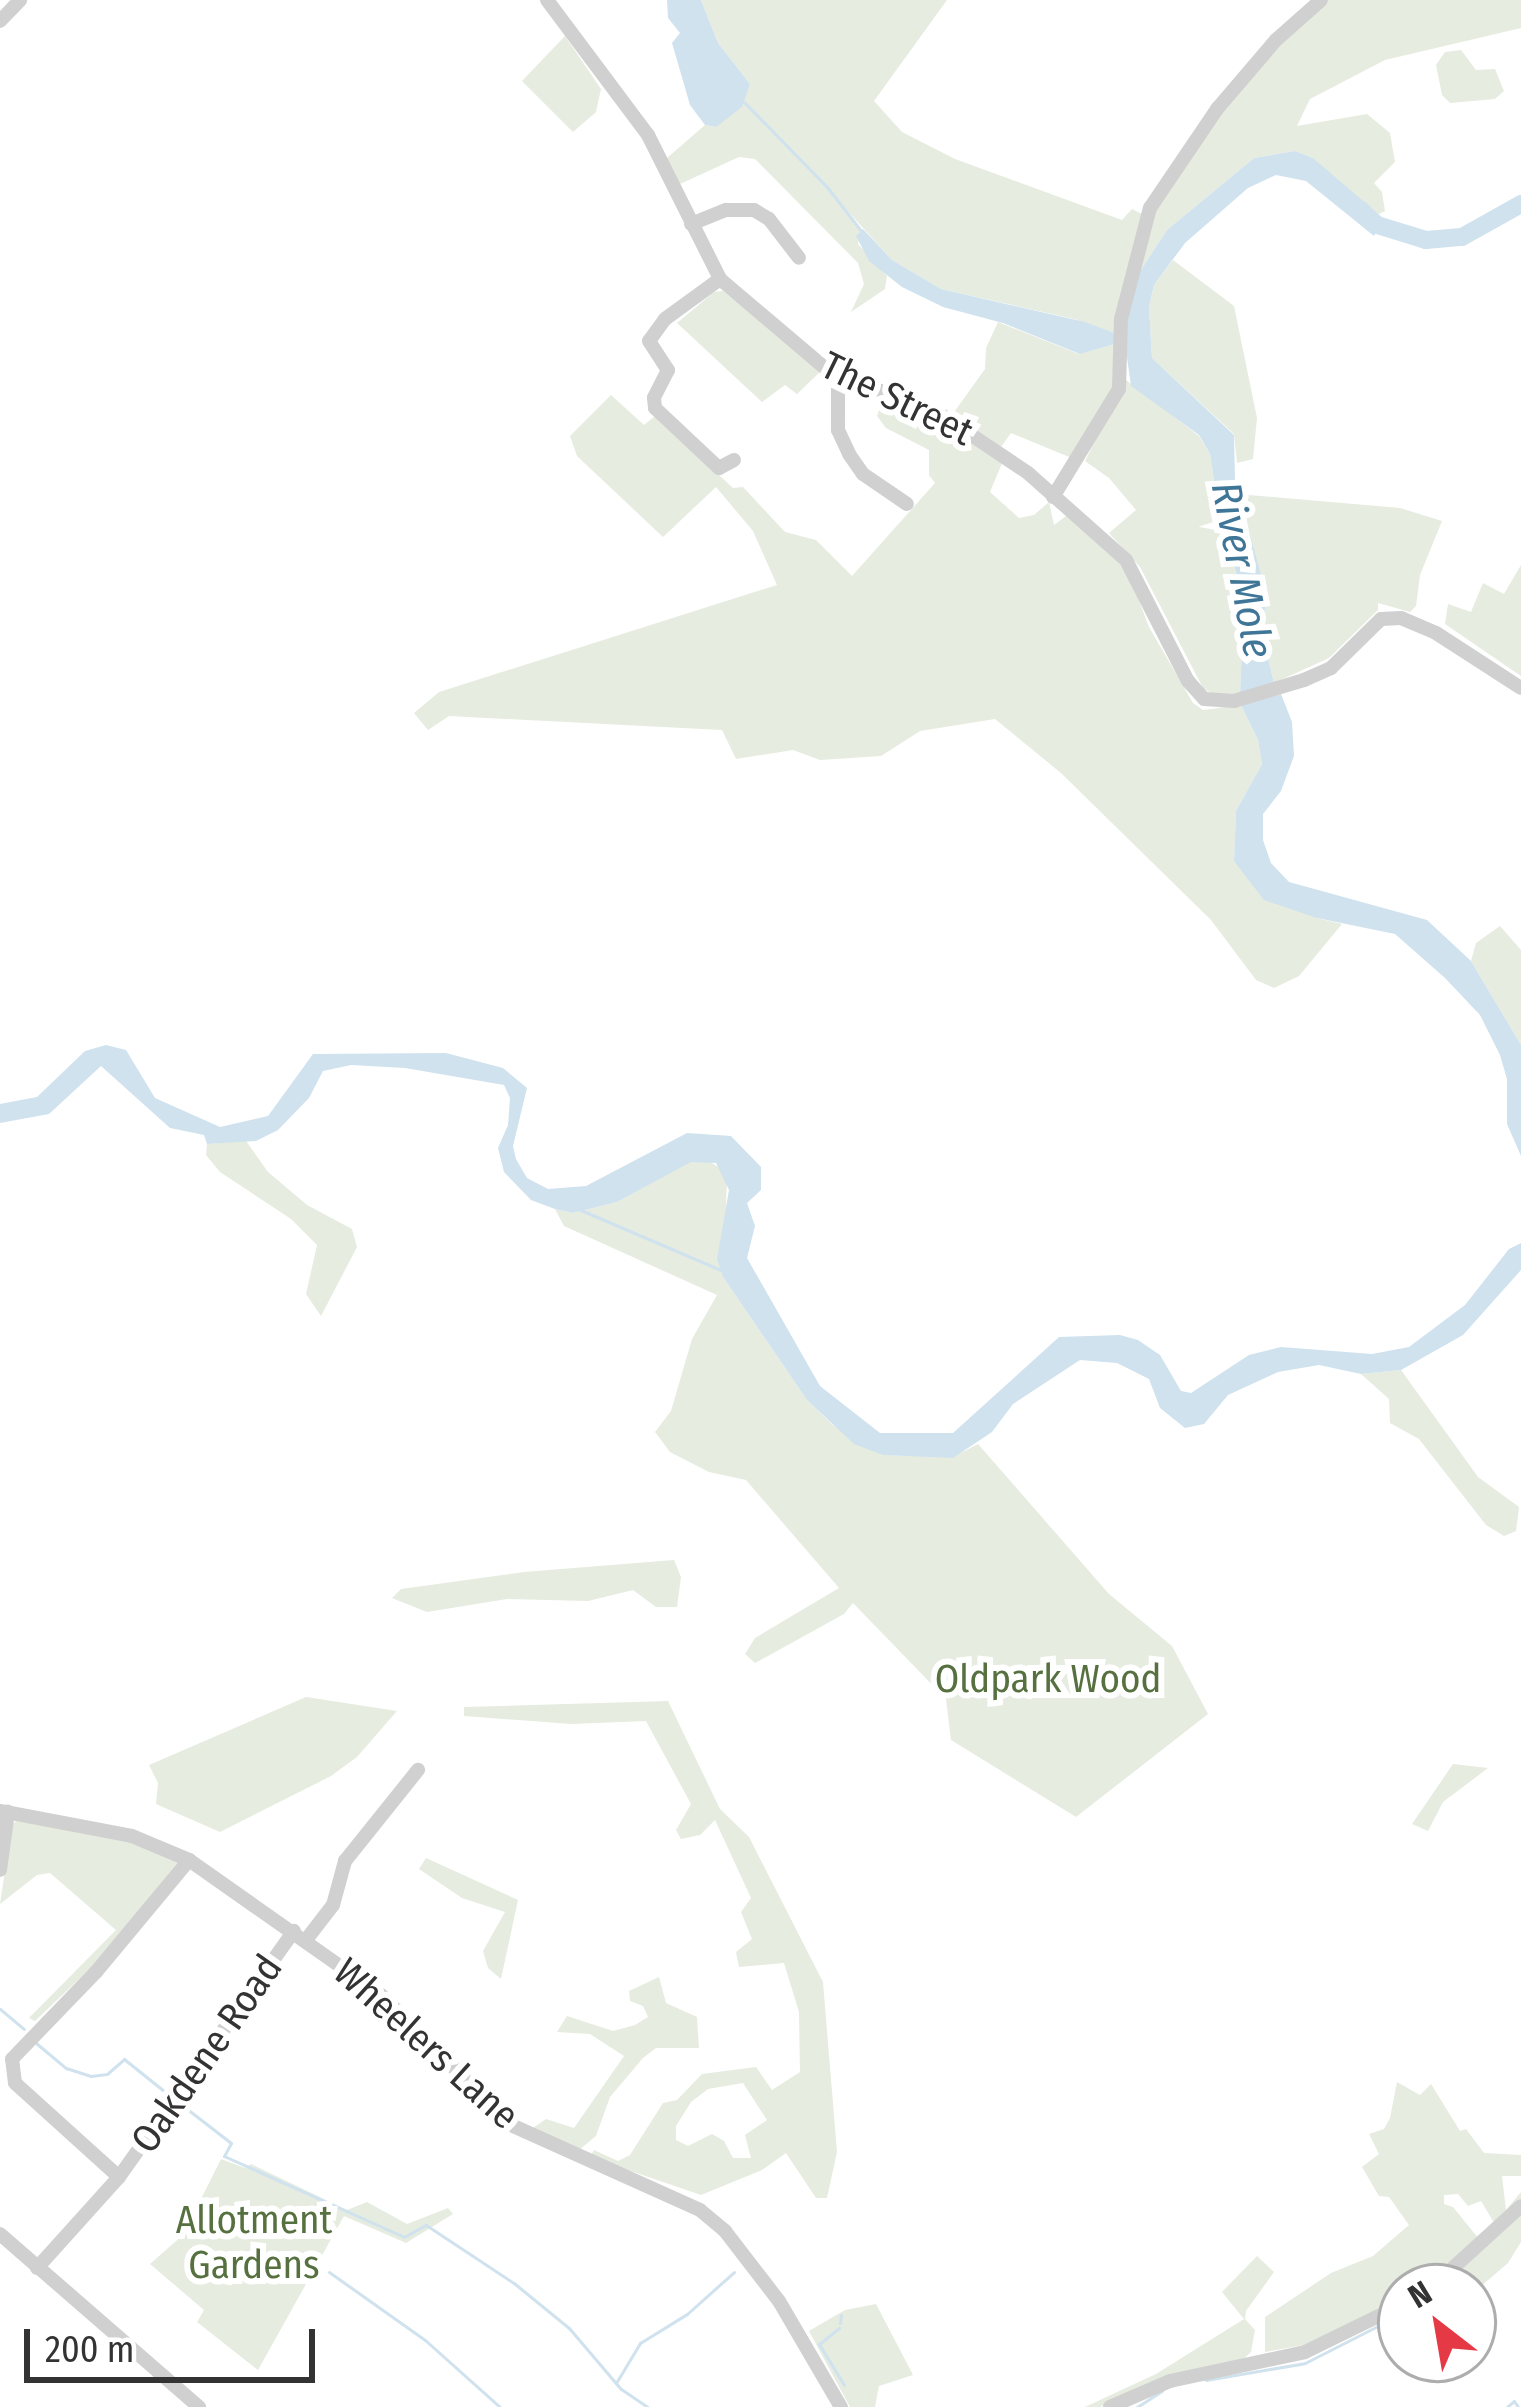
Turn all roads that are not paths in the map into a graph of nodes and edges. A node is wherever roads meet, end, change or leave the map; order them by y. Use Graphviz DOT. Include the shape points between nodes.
graph roads {
  1 [pos="20,0"];
  2 [pos="547,0"];
  3 [pos="1311,3"];
  4 [pos="0,21"];
  5 [pos="691,224"];
  6 [pos="799,258"];
  7 [pos="720,280"];
  8 [pos="838,376"];
  9 [pos="734,460"];
  10 [pos="1053,497"];
  11 [pos="907,504"];
  12 [pos="1521,688"];
  13 [pos="418,1770"];
  14 [pos="4,1811"];
  15 [pos="189,1860"];
  16 [pos="0,1870"];
  17 [pos="300,1936"];
  18 [pos="119,2177"];
  19 [pos="1521,2206"];
  20 [pos="0,2234"];
  21 [pos="1458,2263"];
  22 [pos="37,2268"];
  23 [pos="1377,2317"];
  24 [pos="199,2407"];
  25 [pos="841,2407"];
  26 [pos="1110,2407"];
  1 -- 4 [label="street"];
  2 -- 5 [label="street, The Street" via="647,135"];
  3 -- 10 [label="street" via="1217,110 1150,208 1120,319 1119,389"];
  5 -- 6 [label="street" via="754,210"];
  5 -- 7 [label="street, The Street"];
  7 -- 8 [label="street, The Street"];
  7 -- 9 [label="street" via="665,319 649,341 668,370 655,408 718,468"];
  8 -- 10 [label="street, The Street" via="969,431"];
  8 -- 11 [label="street" via="838,430 849,454 863,474"];
  10 -- 12 [label="street, The Street" via="1139,577 1204,699 1234,701 1331,668 1381,619 1401,618"];
  13 -- 17 [label="street, Oakdene Road" via="345,1861 334,1905"];
  14 -- 15 [label="street, Wheelers Lane" via="132,1836"];
  14 -- 16 [label="street"];
  15 -- 17 [label="street, Wheelers Lane"];
  15 -- 18 [label="street, Oakdene Road" via="96,1972 21,2044 10,2069 15,2084"];
  17 -- 18 [label="street, Oakdene Road"];
  17 -- 25 [label="street, Wheelers Lane" via="392,2005 511,2125 700,2210 725,2231 779,2301"];
  18 -- 22 [label="street, Oakdene Road"];
  19 -- 21 [label="street"];
  20 -- 22 [label="street"];
  22 -- 24 [label="street"];
  23 -- 26 [label="street" via="1304,2352 1170,2381"];
}
